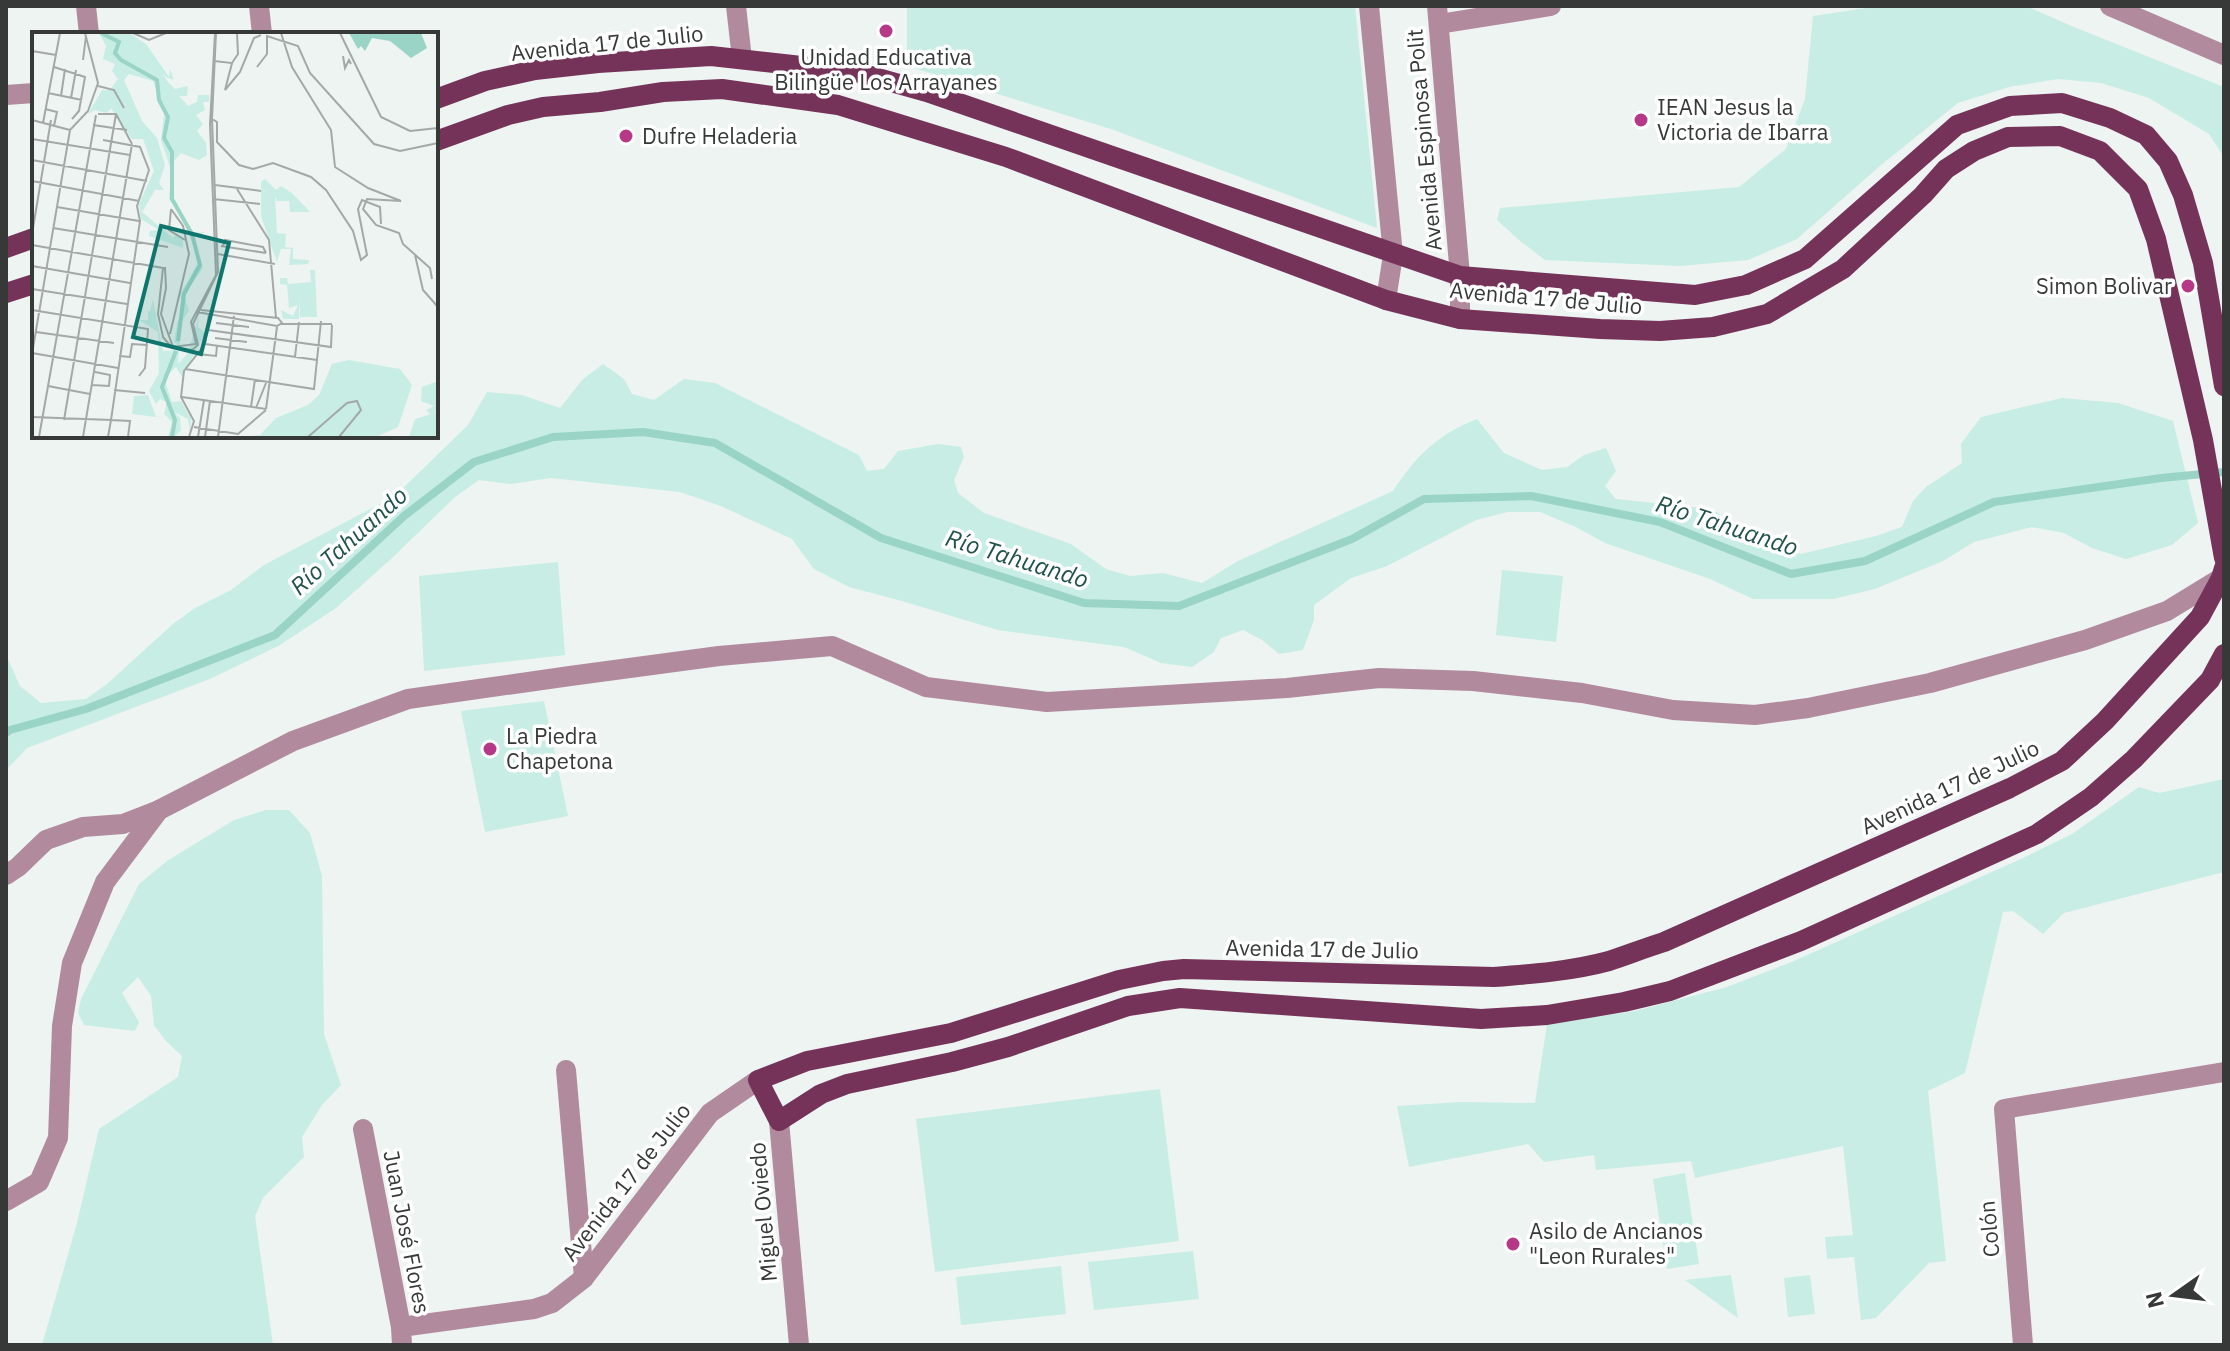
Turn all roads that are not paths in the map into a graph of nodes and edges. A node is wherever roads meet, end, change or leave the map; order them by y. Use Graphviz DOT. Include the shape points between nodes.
graph roads {
  1 [pos="86,6"];
  2 [pos="259,6"];
  3 [pos="736,6"];
  4 [pos="1369,6"];
  5 [pos="1551,6"];
  6 [pos="2110,6"];
  7 [pos="1438,15"];
  8 [pos="89,32"];
  9 [pos="262,32"];
  10 [pos="2224,55"];
  11 [pos="742,59"];
  12 [pos="32,93"];
  13 [pos="6,95"];
  14 [pos="438,98"];
  15 [pos="438,140"];
  16 [pos="32,239"];
  17 [pos="6,248"];
  18 [pos="1393,255"];
  19 [pos="1460,276"];
  20 [pos="32,285"];
  21 [pos="6,293"];
  22 [pos="1386,300"];
  23 [pos="1460,319"];
  24 [pos="2224,386"];
  25 [pos="2223,568"];
  26 [pos="2167,611"];
  27 [pos="2200,617"];
  28 [pos="2224,654"];
  29 [pos="159,810"];
  30 [pos="6,875"];
  31 [pos="566,1070"];
  32 [pos="2224,1072"];
  33 [pos="758,1080"];
  34 [pos="779,1121"];
  35 [pos="363,1129"];
  36 [pos="6,1201"];
  37 [pos="584,1278"];
  38 [pos="402,1336"];
  39 [pos="799,1345"];
  40 [pos="2023,1345"];
  1 -- 8 [label="street"];
  2 -- 9 [label="street"];
  3 -- 11 [label="street"];
  4 -- 18 [label="street, Avenida Espinosa Polit"];
  5 -- 7 [label="street"];
  6 -- 10 [label="street"];
  7 -- 19 [label="street, Avenida Espinosa Polit"];
  11 -- 14 [label="main road, Avenida 17 de Julio" via="711,56 535,70"];
  11 -- 18 [label="main road, Avenida 17 de Julio" via="856,72 901,83"];
  12 -- 13 [label="street"];
  15 -- 22 [label="main road, Avenida 17 de Julio" via="543,107 663,92 722,89 838,105 1006,157"];
  16 -- 17 [label="main road"];
  18 -- 19 [label="main road, Avenida 17 de Julio"];
  18 -- 22 [label="street, Avenida Espinosa Polit"];
  19 -- 23 [label="street, Avenida Espinosa Polit"];
  19 -- 24 [label="main road, Avenida 17 de Julio" via="1695,295 1746,285 1805,259 1957,125 2010,106 2062,103 2146,135 2168,161 2203,263"];
  20 -- 21 [label="main road"];
  22 -- 23 [label="main road, Avenida 17 de Julio"];
  23 -- 25 [label="main road, Avenida 17 de Julio" via="1660,331 1713,327 1767,314 1843,269 1946,169 1974,151 2008,137 2060,136 2100,151 2138,189 2156,239 2203,440"];
  25 -- 26 [label="street"];
  25 -- 27 [label="main road, Avenida 17 de Julio"];
  26 -- 27 [label="street"];
  26 -- 29 [label="street" via="1930,683 1755,715 1673,710 1473,681 1379,678 1047,702 926,687 832,646 733,655 408,699 293,741"];
  27 -- 33 [label="main road, Avenida 17 de Julio" via="2062,761 1692,930 1607,961 1494,977 1163,971 951,1033 807,1061"];
  28 -- 34 [label="main road" via="2210,680 2134,759 2037,834 1801,941 1670,991 1547,1015 1481,1019 1180,998 1128,1006 1008,1047 847,1084"];
  29 -- 30 [label="street" via="123,824 83,827 46,840"];
  29 -- 36 [label="street" via="105,882 72,963 62,1026 58,1138 39,1182"];
  31 -- 37 [label="street"];
  32 -- 40 [label="street, Colón" via="2004,1109"];
  33 -- 34 [label="main road, Miguel Oviedo"];
  33 -- 37 [label="street, Avenida 17 de Julio" via="710,1113"];
  34 -- 39 [label="street, Miguel Oviedo"];
  35 -- 38 [label="street, Juan José Flores"];
  37 -- 38 [label="street, Avenida 17 de Julio" via="552,1303 534,1309"];
}
